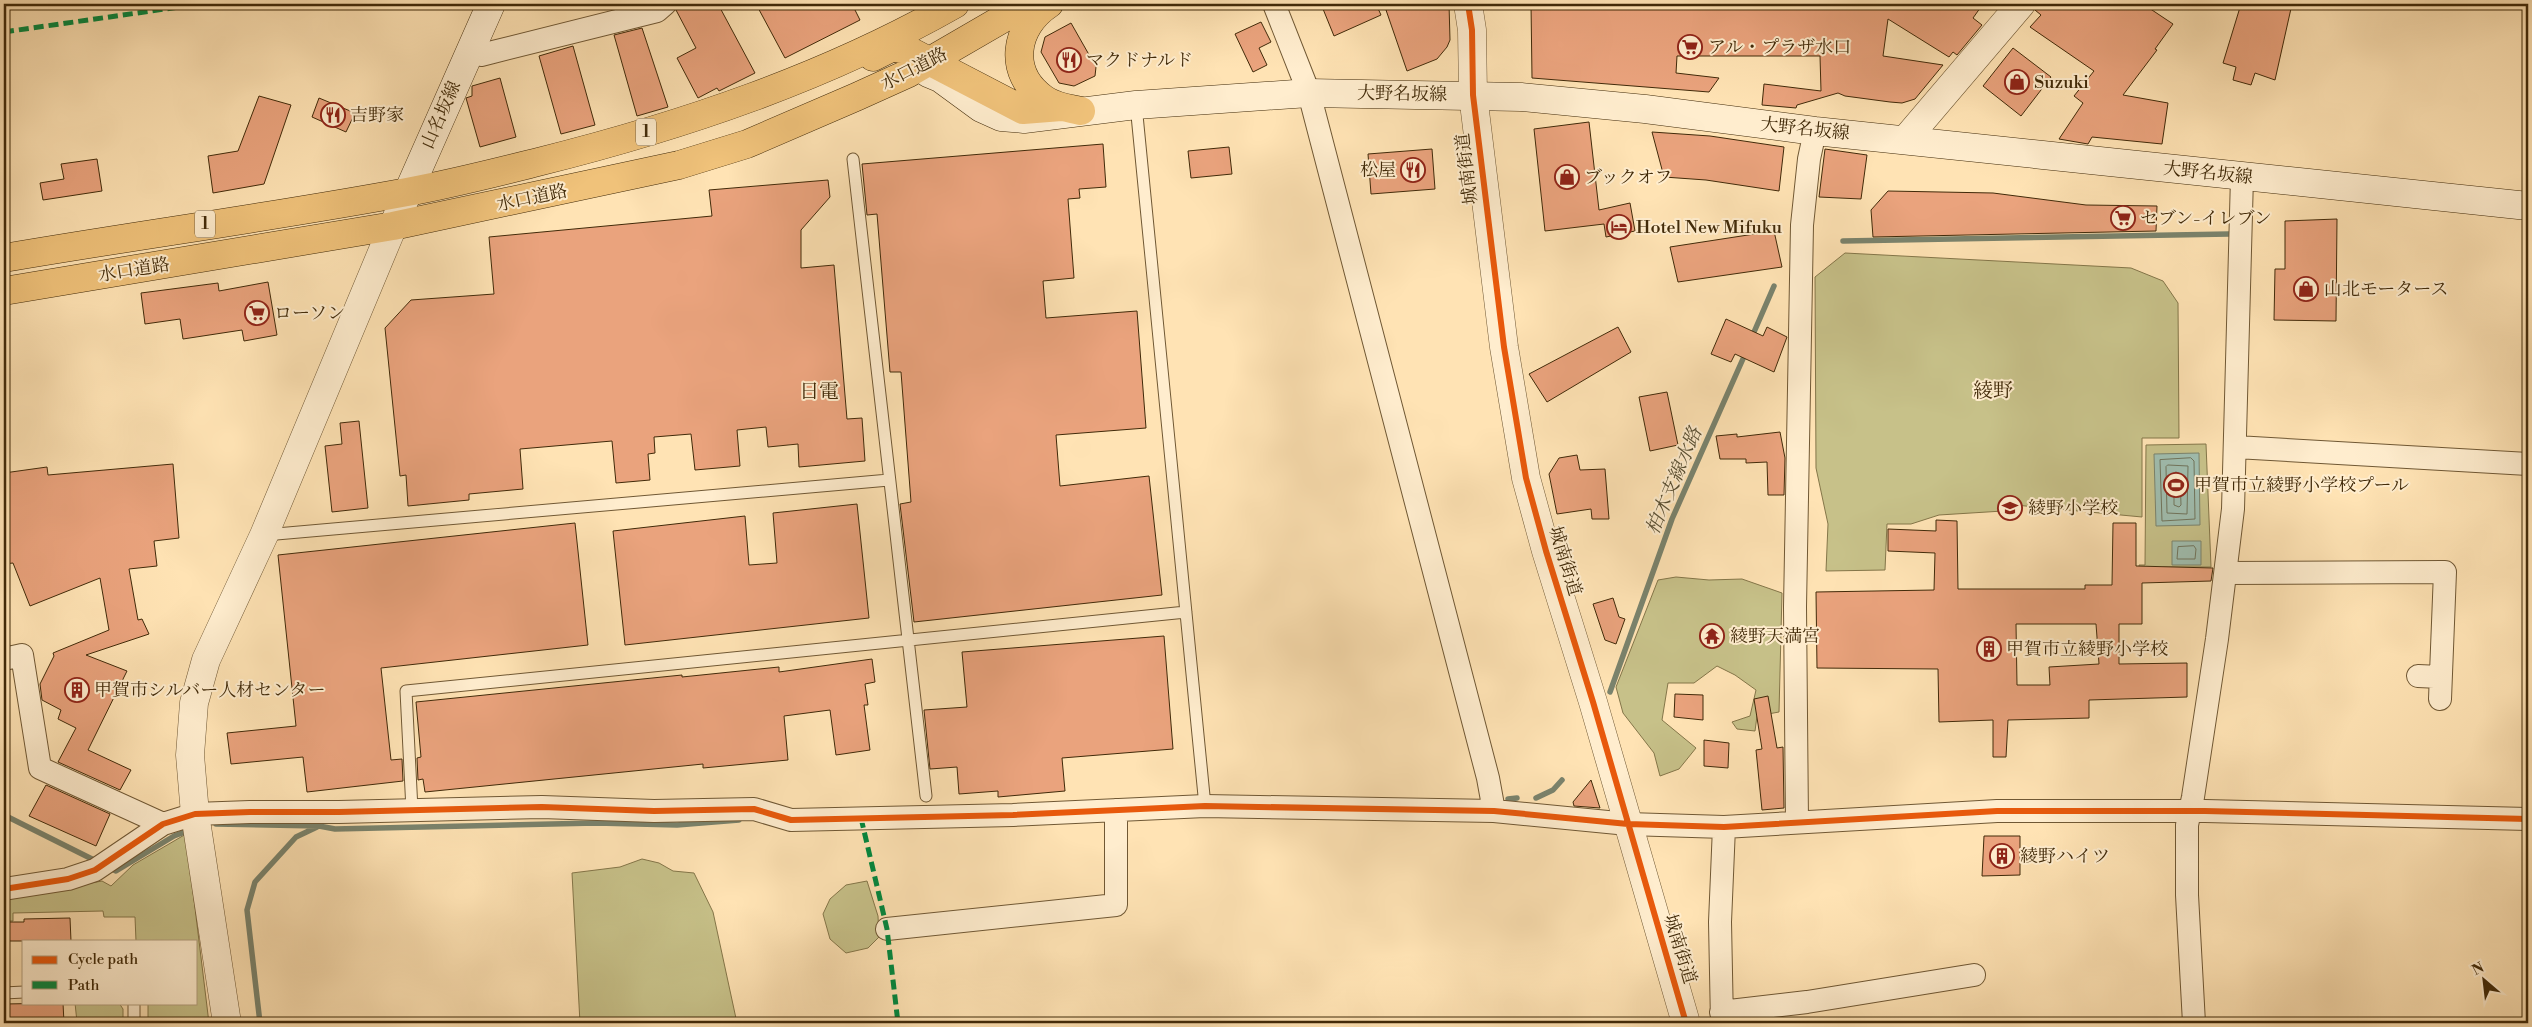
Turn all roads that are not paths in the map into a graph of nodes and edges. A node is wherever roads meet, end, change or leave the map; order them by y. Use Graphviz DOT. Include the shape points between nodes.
graph roads {
  1 [pos="491,4"];
  2 [pos="665,4"];
  3 [pos="955,4"];
  4 [pos="1028,4"];
  5 [pos="1049,4"];
  6 [pos="1274,4"];
  7 [pos="1468,4"];
  8 [pos="2021,4"];
  9 [pos="468,52"];
  10 [pos="920,67"];
  11 [pos="1309,93"];
  12 [pos="1473,95"];
  13 [pos="1136,105"];
  14 [pos="1071,109"];
  15 [pos="686,121"];
  16 [pos="1815,131"];
  17 [pos="1906,139"];
  18 [pos="853,159"];
  19 [pos="2242,177"];
  20 [pos="407,192"];
  21 [pos="2528,206"];
  22 [pos="393,226"];
  23 [pos="4,258"];
  24 [pos="4,291"];
  25 [pos="2236,447"];
  26 [pos="2528,464"];
  27 [pos="889,480"];
  28 [pos="264,535"];
  29 [pos="2226,573"];
  30 [pos="1186,612"];
  31 [pos="908,641"];
  32 [pos="4,659"];
  33 [pos="2418,676"];
  34 [pos="926,796"];
  35 [pos="1205,806"];
  36 [pos="412,810"];
  37 [pos="1116,810"];
  38 [pos="1494,811"];
  39 [pos="2190,811"];
  40 [pos="195,814"];
  41 [pos="2528,819"];
  42 [pos="1797,822"];
  43 [pos="162,824"];
  44 [pos="1628,824"];
  45 [pos="1724,827"];
  46 [pos="4,889"];
  47 [pos="887,929"];
  48 [pos="1974,975"];
  49 [pos="22,992"];
  50 [pos="4,993"];
  51 [pos="134,1004"];
  52 [pos="1721,1018"];
  53 [pos="134,1023"];
  54 [pos="227,1023"];
  55 [pos="1686,1023"];
  56 [pos="2194,1023"];
  1 -- 9 [label="street, 山名坂線"];
  2 -- 9 [label="street" via="657,11 567,35 481,55"];
  3 -- 15 [label="highway, 水口道路 / 1" via="816,71"];
  4 -- 10 [label="highway, 水口道路 / 1"];
  5 -- 14 [label="highway" via="1037,12 1026,26 1020,42 1019,59 1032,88 1045,100"];
  6 -- 11 [label="street"];
  7 -- 12 [label="street, 城南街道" via="1472,30"];
  8 -- 17 [label="street"];
  9 -- 20 [label="street, 山名坂線"];
  10 -- 14 [label="highway" via="1023,110"];
  10 -- 15 [label="highway" via="906,49 892,48 742,112 698,124"];
  10 -- 22 [label="highway, 水口道路 / 1" via="747,144 678,165"];
  11 -- 12 [label="street, 大野名坂線"];
  11 -- 13 [label="street, 大野名坂線"];
  11 -- 38 [label="street"];
  12 -- 16 [label="street, 大野名坂線" via="1645,109"];
  12 -- 44 [label="street, 城南街道" via="1504,347 1526,478"];
  13 -- 14 [label="street, 大野名坂線"];
  13 -- 30 [label="lane"];
  15 -- 20 [label="highway, 水口道路 / 1" via="564,155"];
  16 -- 17 [label="street, 大野名坂線"];
  16 -- 42 [label="street" via="1802,225 1795,607"];
  17 -- 19 [label="street, 大野名坂線"];
  18 -- 27 [label="lane"];
  19 -- 21 [label="street, 大野名坂線"];
  19 -- 25 [label="street"];
  20 -- 22 [label="street, 山名坂線"];
  20 -- 23 [label="highway, 水口道路 / 1"];
  22 -- 24 [label="highway, 水口道路 / 1"];
  22 -- 28 [label="street, 山名坂線"];
  25 -- 26 [label="street"];
  25 -- 29 [label="street"];
  27 -- 28 [label="lane"];
  27 -- 31 [label="lane"];
  28 -- 40 [label="street, 山名坂線" via="198,683 190,755"];
  29 -- 33 [label="street" via="2446,572 2440,688"];
  29 -- 39 [label="street"];
  30 -- 31 [label="lane"];
  30 -- 35 [label="lane"];
  31 -- 34 [label="lane"];
  31 -- 36 [label="lane" via="406,691"];
  32 -- 43 [label="street" via="22,655 40,768"];
  35 -- 37 [label="street"];
  35 -- 38 [label="street"];
  36 -- 37 [label="street" via="754,808 791,820"];
  36 -- 40 [label="street"];
  37 -- 47 [label="street" via="1116,905"];
  38 -- 44 [label="street"];
  39 -- 41 [label="street"];
  39 -- 42 [label="street" via="1976,811"];
  39 -- 56 [label="street" via="2187,895"];
  40 -- 43 [label="street"];
  40 -- 54 [label="street, 山名坂線"];
  42 -- 45 [label="street"];
  43 -- 46 [label="street" via="104,864 68,879"];
  44 -- 45 [label="street"];
  44 -- 55 [label="street, 城南街道"];
  45 -- 52 [label="street" via="1720,922"];
  48 -- 52 [label="street"];
  49 -- 50 [label="lane"];
  51 -- 53 [label="lane"];
}
